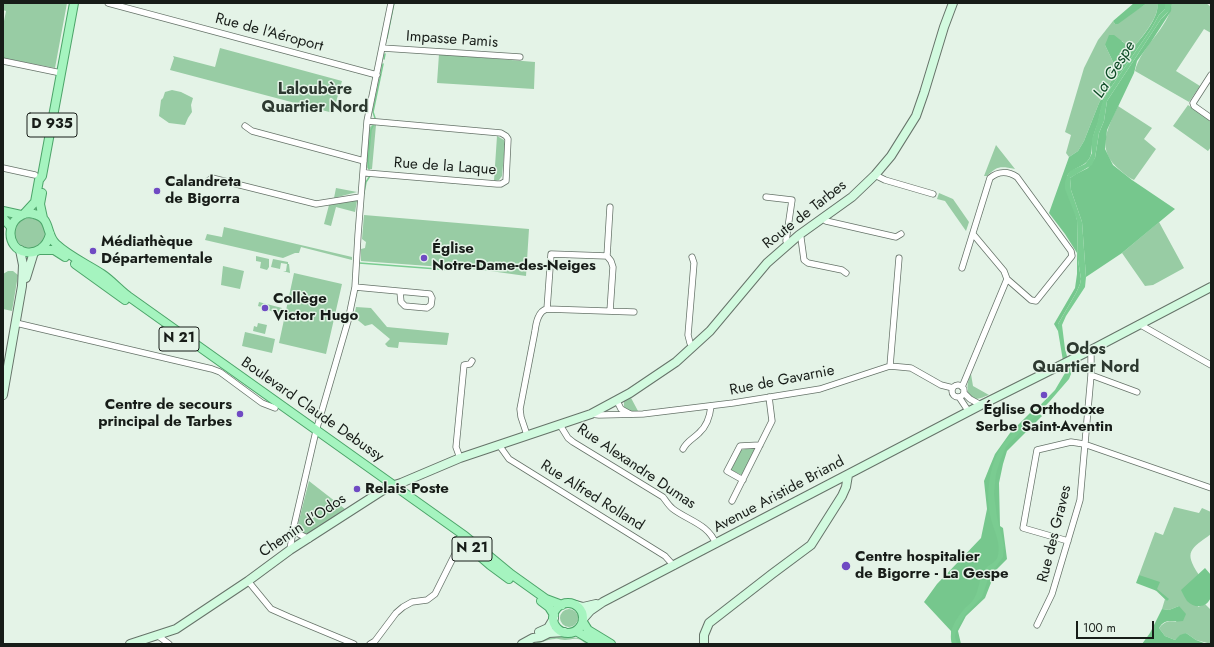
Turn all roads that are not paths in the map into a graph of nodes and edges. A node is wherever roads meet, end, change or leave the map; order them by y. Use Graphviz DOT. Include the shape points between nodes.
graph roads {
  1 [pos="74,3"];
  2 [pos="108,3"];
  3 [pos="391,3"];
  4 [pos="953,3"];
  5 [pos="382,48"];
  6 [pos="520,57"];
  7 [pos="3,60"];
  8 [pos="61,73"];
  9 [pos="377,74"];
  10 [pos="1211,75"];
  11 [pos="1211,118"];
  12 [pos="368,121"];
  13 [pos="245,126"];
  14 [pos="364,161"];
  15 [pos="3,168"];
  16 [pos="363,172"];
  17 [pos="39,175"];
  18 [pos="875,175"];
  19 [pos="207,182"];
  20 [pos="933,194"];
  21 [pos="360,197"];
  22 [pos="766,197"];
  23 [pos="610,206"];
  24 [pos="3,211"];
  25 [pos="23,215"];
  26 [pos="3,218"];
  27 [pos="43,218"];
  28 [pos="822,218"];
  29 [pos="11,227"];
  30 [pos="50,234"];
  31 [pos="901,234"];
  32 [pos="973,234"];
  33 [pos="799,235"];
  34 [pos="788,244"];
  35 [pos="20,250"];
  36 [pos="37,251"];
  37 [pos="607,256"];
  38 [pos="692,257"];
  39 [pos="899,258"];
  40 [pos="962,268"];
  41 [pos="846,273"];
  42 [pos="1007,279"];
  43 [pos="22,286"];
  44 [pos="355,287"];
  45 [pos="1211,287"];
  46 [pos="400,292"];
  47 [pos="547,309"];
  48 [pos="610,311"];
  49 [pos="634,312"];
  50 [pos="16,323"];
  51 [pos="1139,324"];
  52 [pos="693,346"];
  53 [pos="1091,350"];
  54 [pos="472,361"];
  55 [pos="1211,364"];
  56 [pos="890,366"];
  57 [pos="1091,375"];
  58 [pos="953,388"];
  59 [pos="962,392"];
  60 [pos="1137,392"];
  61 [pos="3,395"];
  62 [pos="769,397"];
  63 [pos="614,402"];
  64 [pos="981,405"];
  65 [pos="711,406"];
  66 [pos="275,408"];
  67 [pos="968,412"];
  68 [pos="591,414"];
  69 [pos="632,414"];
  70 [pos="615,415"];
  71 [pos="560,426"];
  72 [pos="316,434"];
  73 [pos="527,435"];
  74 [pos="1084,444"];
  75 [pos="500,445"];
  76 [pos="760,445"];
  77 [pos="683,449"];
  78 [pos="460,458"];
  79 [pos="848,475"];
  80 [pos="743,480"];
  81 [pos="391,486"];
  82 [pos="1211,488"];
  83 [pos="732,501"];
  84 [pos="293,530"];
  85 [pos="309,539"];
  86 [pos="463,541"];
  87 [pos="1068,541"];
  88 [pos="716,544"];
  89 [pos="290,550"];
  90 [pos="674,566"];
  91 [pos="248,581"];
  92 [pos="603,602"];
  93 [pos="562,605"];
  94 [pos="576,605"];
  95 [pos="554,617"];
  96 [pos="583,621"];
  97 [pos="1037,625"];
  98 [pos="576,631"];
  99 [pos="564,632"];
  100 [pos="157,635"];
  101 [pos="533,638"];
  102 [pos="130,644"];
  103 [pos="169,644"];
  104 [pos="354,644"];
  105 [pos="370,644"];
  106 [pos="522,644"];
  107 [pos="598,644"];
  108 [pos="610,644"];
  109 [pos="704,644"];
  1 -- 8 [label="main road, D 935"];
  2 -- 9 [label="street, Rue de l'Aéroport"];
  3 -- 5 [label="street"];
  4 -- 18 [label="street, Route de Tarbes" via="916,116 899,145"];
  5 -- 6 [label="street, Impasse Pamis"];
  5 -- 9 [label="street"];
  7 -- 8 [label="street"];
  8 -- 17 [label="main road, D 935"];
  9 -- 12 [label="street"];
  10 -- 11 [label="street" via="1192,102"];
  12 -- 14 [label="street"];
  12 -- 16 [label="street, Rue de la Laque" via="501,133 508,139 506,181 497,184"];
  13 -- 14 [label="street" via="252,131"];
  14 -- 16 [label="street"];
  15 -- 17 [label="street"];
  16 -- 21 [label="street"];
  17 -- 25 [label="main road, D 935" via="35,202"];
  17 -- 27 [label="main road, D 935" via="44,181 40,204"];
  18 -- 20 [label="street"];
  18 -- 28 [label="street, Route de Tarbes" via="852,197"];
  19 -- 21 [label="street" via="212,178 316,204"];
  21 -- 44 [label="street"];
  22 -- 34 [label="street" via="792,200 786,241"];
  23 -- 37 [label="street"];
  24 -- 25 [label="main road"];
  25 -- 27 [label="main road" via="36,214"];
  25 -- 29 [label="main road" via="16,219"];
  26 -- 29 [label="main road"];
  27 -- 30 [label="main road"];
  28 -- 31 [label="street" via="896,237"];
  28 -- 33 [label="street, Route de Tarbes"];
  29 -- 35 [label="main road" via="12,240"];
  30 -- 36 [label="main road" via="45,246"];
  30 -- 72 [label="main road, Boulevard Claude Debussy / N 21" via="63,250 103,274 128,296"];
  32 -- 40 [label="street"];
  32 -- 42 [label="street" via="1004,271"];
  32 -- 42 [label="street" via="990,178 999,173 1012,174 1071,251 1072,256 1036,301 1031,300"];
  33 -- 34 [label="street, Route de Tarbes"];
  33 -- 41 [label="street" via="804,260"];
  34 -- 52 [label="street, Route de Tarbes" via="767,263 710,331"];
  35 -- 36 [label="main road" via="29,253"];
  35 -- 43 [label="street" via="23,265"];
  36 -- 43 [label="street"];
  36 -- 66 [label="main road, Boulevard Claude Debussy / N 21" via="57,252"];
  37 -- 47 [label="street" via="551,254"];
  37 -- 48 [label="street" via="613,267"];
  38 -- 52 [label="street" via="694,263 688,335"];
  39 -- 56 [label="street"];
  42 -- 59 [label="street"];
  43 -- 50 [label="street"];
  44 -- 46 [label="street"];
  44 -- 72 [label="street"];
  45 -- 51 [label="street, Avenue Aristide Briand"];
  46 -- 46 [label="street" via="430,294 431,305 428,308 405,306 401,302"];
  47 -- 48 [label="street"];
  47 -- 73 [label="street" via="544,309 537,319 520,409"];
  48 -- 49 [label="street"];
  50 -- 61 [label="street"];
  50 -- 66 [label="street" via="212,369 220,372 262,403"];
  51 -- 53 [label="street, Avenue Aristide Briand"];
  51 -- 55 [label="street"];
  52 -- 63 [label="street, Route de Tarbes" via="676,362"];
  53 -- 57 [label="street, Rue des Graves"];
  53 -- 64 [label="street, Avenue Aristide Briand"];
  54 -- 78 [label="street" via="464,365 456,447"];
  56 -- 58 [label="street, Rue de Gavarnie" via="911,368 941,385"];
  56 -- 62 [label="street, Rue de Gavarnie" via="820,389"];
  57 -- 60 [label="street"];
  57 -- 74 [label="street, Rue des Graves"];
  58 -- 59 [label="street, Rue de Gavarnie" via="957,385"];
  58 -- 59 [label="street" via="954,395"];
  59 -- 64 [label="street"];
  59 -- 67 [label="street"];
  62 -- 65 [label="street, Rue de Gavarnie"];
  62 -- 76 [label="street" via="772,421"];
  63 -- 68 [label="street, Route de Tarbes"];
  63 -- 69 [label="street" via="625,412"];
  63 -- 70 [label="street" via="612,412"];
  64 -- 67 [label="street, Avenue Aristide Briand"];
  65 -- 69 [label="street, Rue de Gavarnie"];
  65 -- 77 [label="street" via="706,424"];
  66 -- 72 [label="main road, Boulevard Claude Debussy / N 21"];
  67 -- 79 [label="street, Avenue Aristide Briand"];
  68 -- 70 [label="street, Rue de Gavarnie"];
  68 -- 71 [label="street, Route de Tarbes"];
  69 -- 70 [label="street, Rue de Gavarnie"];
  71 -- 73 [label="street, Chemin d'Odos"];
  71 -- 88 [label="street, Rue Alexandre Dumas" via="573,442 663,497 672,508 708,530"];
  72 -- 81 [label="main road, Boulevard Claude Debussy / N 21"];
  72 -- 84 [label="street"];
  73 -- 75 [label="street, Chemin d'Odos"];
  74 -- 82 [label="street"];
  74 -- 87 [label="street, Rue des Graves" via="1080,500"];
  74 -- 87 [label="street" via="1071,442 1037,450 1023,528"];
  75 -- 78 [label="street, Chemin d'Odos"];
  75 -- 90 [label="street, Rue Alfred Rolland" via="509,459 665,556"];
  76 -- 80 [label="street"];
  76 -- 80 [label="street" via="740,446 727,471"];
  78 -- 81 [label="street, Chemin d'Odos"];
  79 -- 88 [label="street, Avenue Aristide Briand"];
  79 -- 109 [label="street" via="842,496 811,545 709,623 704,635"];
  80 -- 83 [label="street"];
  81 -- 85 [label="street, Chemin d'Odos"];
  81 -- 86 [label="main road, Boulevard Claude Debussy / N 21"];
  81 -- 93 [label="main road, Boulevard Claude Debussy / N 21" via="477,545 546,600"];
  84 -- 85 [label="street"];
  84 -- 89 [label="street"];
  85 -- 89 [label="street, Chemin d'Odos"];
  86 -- 95 [label="main road, Boulevard Claude Debussy / N 21" via="490,565 549,607"];
  86 -- 105 [label="street" via="435,594 427,600 412,602 403,607"];
  87 -- 97 [label="street, Rue des Graves" via="1052,594"];
  88 -- 90 [label="street, Avenue Aristide Briand"];
  89 -- 91 [label="street, Chemin d'Odos"];
  90 -- 92 [label="street, Avenue Aristide Briand"];
  91 -- 100 [label="street, Chemin d'Odos" via="176,629"];
  91 -- 104 [label="street" via="271,609"];
  92 -- 94 [label="street, Avenue Aristide Briand" via="583,607"];
  92 -- 96 [label="street, Avenue Aristide Briand" via="587,614"];
  93 -- 94 [label="main road"];
  93 -- 95 [label="main road" via="558,607"];
  94 -- 96 [label="main road" via="582,612"];
  95 -- 99 [label="main road" via="555,626"];
  95 -- 101 [label="street" via="548,628"];
  96 -- 98 [label="main road"];
  96 -- 108 [label="main road" via="588,630"];
  98 -- 99 [label="main road"];
  98 -- 107 [label="main road"];
  99 -- 101 [label="street"];
  100 -- 102 [label="street, Chemin d'Odos"];
  100 -- 103 [label="street"];
  101 -- 106 [label="street"];
}
